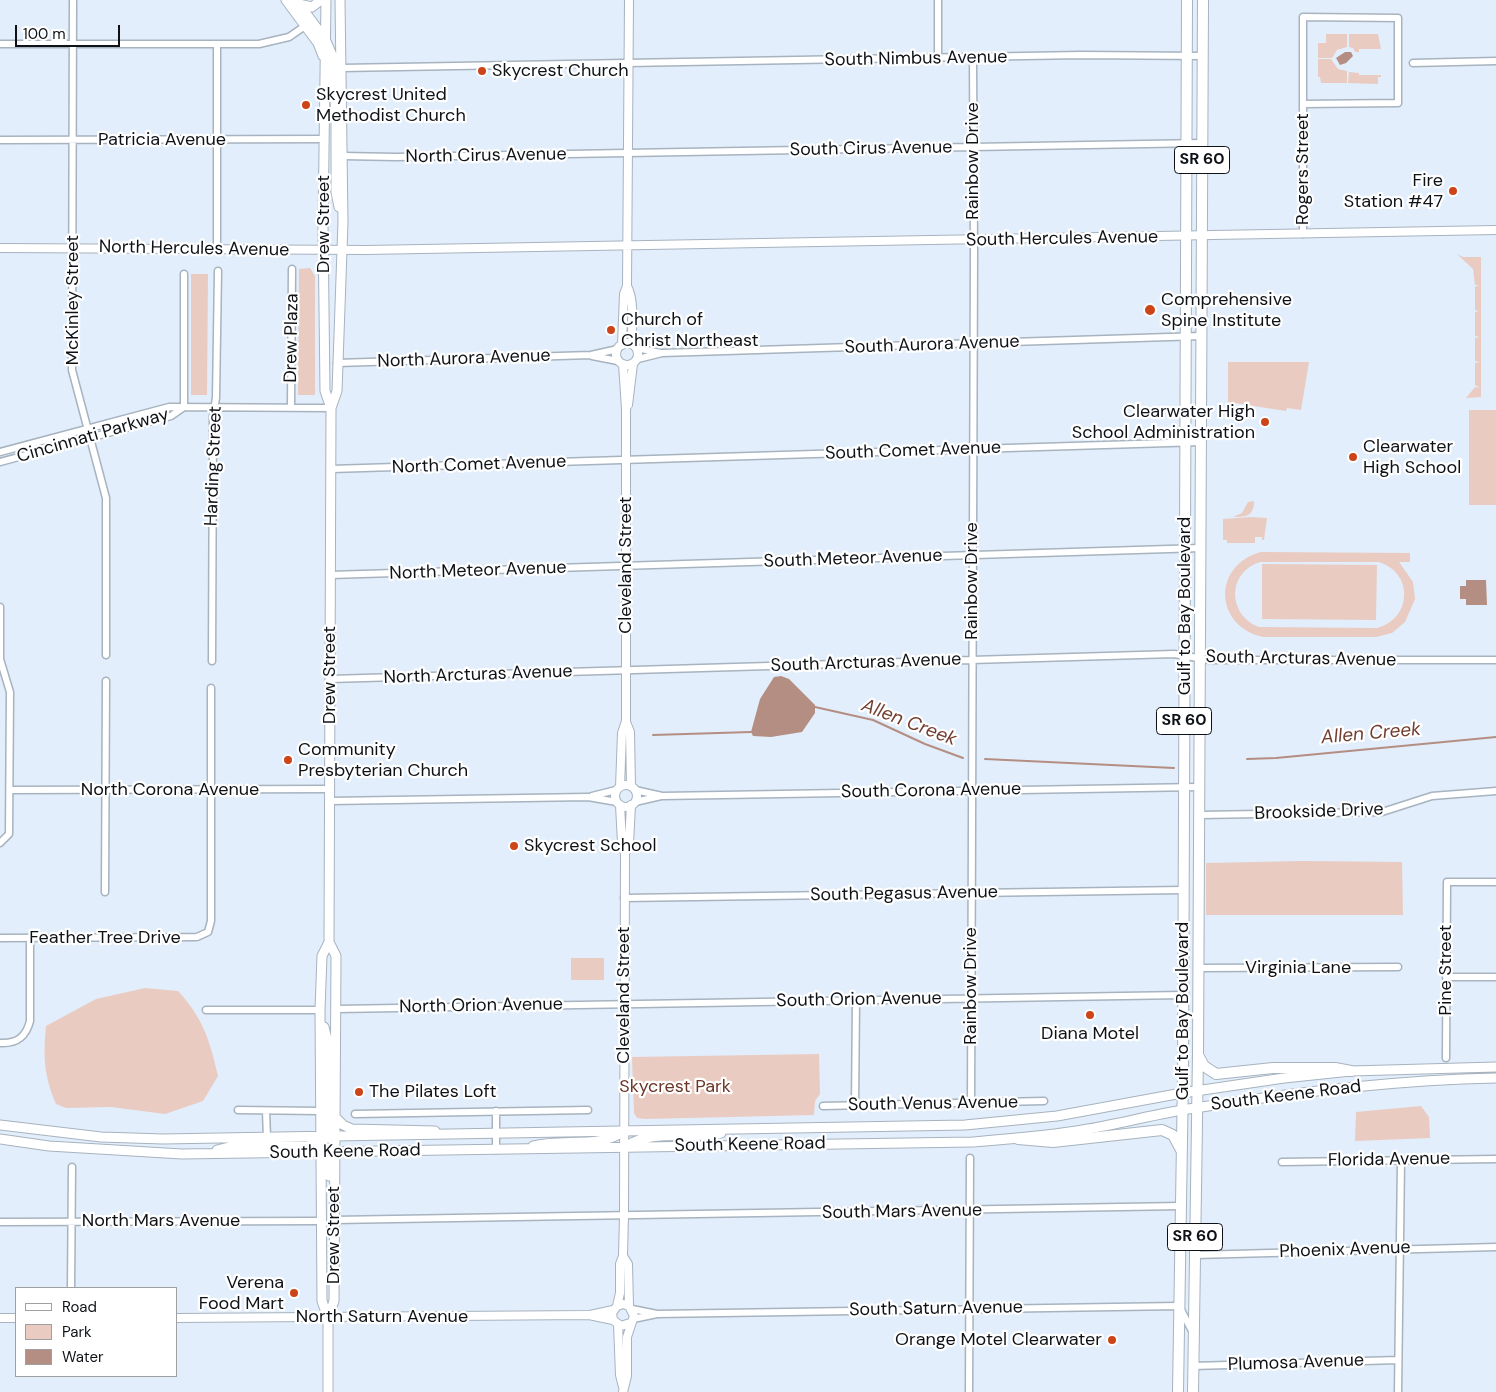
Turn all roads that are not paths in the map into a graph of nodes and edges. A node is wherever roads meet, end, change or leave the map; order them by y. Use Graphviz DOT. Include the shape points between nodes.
graph roads {
  1 [pos="73,0"];
  2 [pos="286,0"];
  3 [pos="321,0"];
  4 [pos="326,0"];
  5 [pos="340,0"];
  6 [pos="628,0"];
  7 [pos="938,0"];
  8 [pos="1188,0"];
  9 [pos="1203,0"];
  10 [pos="297,2"];
  11 [pos="305,26"];
  12 [pos="325,39"];
  13 [pos="0,44"];
  14 [pos="73,44"];
  15 [pos="217,44"];
  16 [pos="1188,56"];
  17 [pos="1203,56"];
  18 [pos="938,58"];
  19 [pos="972,58"];
  20 [pos="324,59"];
  21 [pos="1496,61"];
  22 [pos="1413,63"];
  23 [pos="628,64"];
  24 [pos="342,68"];
  25 [pos="324,97"];
  26 [pos="1303,104"];
  27 [pos="324,139"];
  28 [pos="0,140"];
  29 [pos="73,140"];
  30 [pos="217,140"];
  31 [pos="1187,143"];
  32 [pos="1202,143"];
  33 [pos="973,147"];
  34 [pos="628,153"];
  35 [pos="340,154"];
  36 [pos="1496,230"];
  37 [pos="1303,234"];
  38 [pos="1187,236"];
  39 [pos="1202,236"];
  40 [pos="974,240"];
  41 [pos="628,246"];
  42 [pos="0,248"];
  43 [pos="72,248"];
  44 [pos="217,249"];
  45 [pos="323,250"];
  46 [pos="342,250"];
  47 [pos="292,269"];
  48 [pos="218,271"];
  49 [pos="184,274"];
  50 [pos="627,286"];
  51 [pos="1201,336"];
  52 [pos="1186,337"];
  53 [pos="974,343"];
  54 [pos="620,347"];
  55 [pos="635,347"];
  56 [pos="662,354"];
  57 [pos="591,355"];
  58 [pos="635,361"];
  59 [pos="337,363"];
  60 [pos="621,363"];
  61 [pos="184,407"];
  62 [pos="214,407"];
  63 [pos="291,407"];
  64 [pos="331,408"];
  65 [pos="626,409"];
  66 [pos="88,428"];
  67 [pos="91,438"];
  68 [pos="1186,442"];
  69 [pos="1201,442"];
  70 [pos="973,449"];
  71 [pos="0,452"];
  72 [pos="626,460"];
  73 [pos="0,462"];
  74 [pos="331,469"];
  75 [pos="1185,508"];
  76 [pos="1200,509"];
  77 [pos="1185,548"];
  78 [pos="1201,548"];
  79 [pos="972,554"];
  80 [pos="626,566"];
  81 [pos="330,575"];
  82 [pos="0,607"];
  83 [pos="106,656"];
  84 [pos="1184,656"];
  85 [pos="1200,658"];
  86 [pos="972,660"];
  87 [pos="1496,660"];
  88 [pos="212,661"];
  89 [pos="1,669"];
  90 [pos="626,671"];
  91 [pos="330,679"];
  92 [pos="106,681"];
  93 [pos="211,688"];
  94 [pos="626,721"];
  95 [pos="1184,787"];
  96 [pos="1199,787"];
  97 [pos="633,788"];
  98 [pos="211,789"];
  99 [pos="330,789"];
  100 [pos="618,789"];
  101 [pos="10,790"];
  102 [pos="106,790"];
  103 [pos="972,791"];
  104 [pos="1496,791"];
  105 [pos="662,796"];
  106 [pos="588,797"];
  107 [pos="329,801"];
  108 [pos="619,804"];
  109 [pos="633,804"];
  110 [pos="1199,815"];
  111 [pos="0,843"];
  112 [pos="625,854"];
  113 [pos="1496,882"];
  114 [pos="1183,890"];
  115 [pos="105,892"];
  116 [pos="971,893"];
  117 [pos="624,898"];
  118 [pos="0,938"];
  119 [pos="30,938"];
  120 [pos="329,942"];
  121 [pos="1398,967"];
  122 [pos="1198,968"];
  123 [pos="1446,977"];
  124 [pos="1496,977"];
  125 [pos="1183,995"];
  126 [pos="971,998"];
  127 [pos="856,1000"];
  128 [pos="624,1004"];
  129 [pos="337,1009"];
  130 [pos="206,1010"];
  131 [pos="320,1010"];
  132 [pos="0,1044"];
  133 [pos="1198,1054"];
  134 [pos="1446,1058"];
  135 [pos="1496,1067"];
  136 [pos="1350,1071"];
  137 [pos="1496,1078"];
  138 [pos="1197,1091"];
  139 [pos="1182,1093"];
  140 [pos="1044,1101"];
  141 [pos="971,1104"];
  142 [pos="823,1106"];
  143 [pos="855,1106"];
  144 [pos="1197,1107"];
  145 [pos="238,1110"];
  146 [pos="588,1110"];
  147 [pos="1182,1110"];
  148 [pos="266,1111"];
  149 [pos="320,1111"];
  150 [pos="496,1111"];
  151 [pos="355,1114"];
  152 [pos="336,1118"];
  153 [pos="0,1125"];
  154 [pos="739,1128"];
  155 [pos="624,1130"];
  156 [pos="460,1133"];
  157 [pos="496,1133"];
  158 [pos="266,1138"];
  159 [pos="0,1139"];
  160 [pos="1018,1139"];
  161 [pos="328,1145"];
  162 [pos="624,1147"];
  163 [pos="496,1150"];
  164 [pos="518,1150"];
  165 [pos="1182,1152"];
  166 [pos="970,1158"];
  167 [pos="1496,1158"];
  168 [pos="1401,1161"];
  169 [pos="1282,1162"];
  170 [pos="72,1167"];
  171 [pos="1181,1206"];
  172 [pos="970,1211"];
  173 [pos="624,1215"];
  174 [pos="334,1220"];
  175 [pos="72,1221"];
  176 [pos="322,1221"];
  177 [pos="0,1222"];
  178 [pos="334,1243"];
  179 [pos="1496,1247"];
  180 [pos="1400,1248"];
  181 [pos="1195,1255"];
  182 [pos="623,1256"];
  183 [pos="71,1287"];
  184 [pos="1179,1306"];
  185 [pos="631,1307"];
  186 [pos="615,1308"];
  187 [pos="970,1309"];
  188 [pos="657,1314"];
  189 [pos="588,1315"];
  190 [pos="0,1318"];
  191 [pos="15,1318"];
  192 [pos="178,1318"];
  193 [pos="328,1318"];
  194 [pos="631,1321"];
  195 [pos="616,1322"];
  196 [pos="1194,1337"];
  197 [pos="1398,1360"];
  198 [pos="1193,1366"];
  199 [pos="623,1390"];
  200 [pos="328,1392"];
  201 [pos="969,1392"];
  202 [pos="1178,1392"];
  203 [pos="1193,1392"];
  204 [pos="1398,1392"];
  1 -- 14 [label="street, McKinley Street"];
  2 -- 11 [label="main road"];
  3 -- 10 [label="main road" via="312,7"];
  4 -- 12 [label="main road, Drew Street"];
  5 -- 24 [label="main road, Drew Street"];
  6 -- 23 [label="street"];
  7 -- 18 [label="street"];
  8 -- 16 [label="main road, Gulf to Bay Boulevard / SR 60"];
  9 -- 17 [label="main road, Gulf to Bay Boulevard / SR 60"];
  10 -- 12 [label="main road"];
  11 -- 15 [label="street" via="275,42"];
  11 -- 20 [label="main road" via="318,43"];
  12 -- 20 [label="main road, Drew Street"];
  12 -- 35 [label="main road, Drew Street" via="334,66"];
  13 -- 14 [label="street"];
  14 -- 15 [label="street"];
  14 -- 29 [label="street, McKinley Street"];
  15 -- 30 [label="street"];
  16 -- 17 [label="street, South Nimbus Avenue"];
  16 -- 19 [label="street, South Nimbus Avenue"];
  16 -- 31 [label="main road, Gulf to Bay Boulevard / SR 60"];
  17 -- 32 [label="main road, Gulf to Bay Boulevard / SR 60"];
  18 -- 19 [label="street, South Nimbus Avenue"];
  18 -- 23 [label="street, South Nimbus Avenue"];
  19 -- 33 [label="street, Rainbow Drive"];
  20 -- 25 [label="main road, Drew Street"];
  21 -- 22 [label="street"];
  23 -- 24 [label="street, South Nimbus Avenue"];
  23 -- 34 [label="street"];
  24 -- 35 [label="main road, Drew Street"];
  25 -- 27 [label="main road, Drew Street"];
  25 -- 35 [label="main road" via="331,145"];
  26 -- 26 [label="street, Rogers Street" via="1303,17 1398,18 1398,103"];
  26 -- 37 [label="street, Rogers Street"];
  27 -- 30 [label="street, Patricia Avenue"];
  27 -- 45 [label="main road, Drew Street"];
  28 -- 29 [label="street, Patricia Avenue"];
  29 -- 30 [label="street, Patricia Avenue"];
  29 -- 43 [label="street, McKinley Street"];
  30 -- 44 [label="street"];
  31 -- 32 [label="street, South Cirus Avenue"];
  31 -- 33 [label="street, South Cirus Avenue"];
  31 -- 38 [label="main road, Gulf to Bay Boulevard / SR 60"];
  32 -- 39 [label="main road, Gulf to Bay Boulevard / SR 60"];
  33 -- 34 [label="street, South Cirus Avenue"];
  33 -- 40 [label="street, Rainbow Drive"];
  34 -- 35 [label="street, North Cirus Avenue"];
  34 -- 41 [label="street"];
  35 -- 46 [label="main road, Drew Street"];
  36 -- 37 [label="street, South Hercules Avenue"];
  37 -- 39 [label="street, South Hercules Avenue"];
  38 -- 39 [label="street, South Hercules Avenue"];
  38 -- 40 [label="street, South Hercules Avenue"];
  38 -- 52 [label="main road, Gulf to Bay Boulevard / SR 60"];
  39 -- 51 [label="main road, Gulf to Bay Boulevard / SR 60"];
  40 -- 41 [label="street, South Hercules Avenue"];
  40 -- 53 [label="street, Rainbow Drive"];
  41 -- 46 [label="street, North Hercules Avenue"];
  41 -- 50 [label="street"];
  42 -- 43 [label="street, North Hercules Avenue"];
  43 -- 44 [label="street, North Hercules Avenue"];
  43 -- 66 [label="street, McKinley Street" via="72,370"];
  44 -- 45 [label="street, North Hercules Avenue"];
  45 -- 46 [label="street, North Hercules Avenue"];
  45 -- 64 [label="main road, Drew Street" via="325,391"];
  46 -- 59 [label="main road, Drew Street"];
  47 -- 63 [label="street, Drew Plaza"];
  48 -- 62 [label="street, Harding Street"];
  49 -- 61 [label="street"];
  50 -- 54 [label="street"];
  50 -- 55 [label="street" via="631,294 631,333"];
  51 -- 52 [label="street, South Aurora Avenue"];
  51 -- 69 [label="main road, Gulf to Bay Boulevard / SR 60"];
  52 -- 53 [label="street, South Aurora Avenue"];
  52 -- 68 [label="main road, Gulf to Bay Boulevard / SR 60"];
  53 -- 56 [label="street, South Aurora Avenue"];
  53 -- 70 [label="street, Rainbow Drive"];
  54 -- 55 [label="street"];
  54 -- 57 [label="street, North Aurora Avenue"];
  54 -- 60 [label="street, Cleveland Street" via="616,354"];
  55 -- 56 [label="street, South Aurora Avenue"];
  55 -- 58 [label="street, Cleveland Street"];
  56 -- 58 [label="street, South Aurora Avenue"];
  57 -- 59 [label="street, North Aurora Avenue"];
  57 -- 60 [label="street, North Aurora Avenue"];
  58 -- 60 [label="street"];
  58 -- 65 [label="street, Cleveland Street"];
  59 -- 64 [label="main road, Drew Street" via="337,391"];
  60 -- 65 [label="street, Cleveland Street"];
  61 -- 62 [label="street, Cincinnati Parkway"];
  61 -- 66 [label="street, Cincinnati Parkway" via="169,407"];
  61 -- 67 [label="street, Cincinnati Parkway" via="171,416"];
  62 -- 63 [label="street, Cincinnati Parkway"];
  62 -- 88 [label="street, Harding Street"];
  63 -- 64 [label="street, Cincinnati Parkway"];
  64 -- 74 [label="main road, Drew Street"];
  65 -- 72 [label="street, Cleveland Street"];
  66 -- 67 [label="street, McKinley Street"];
  66 -- 71 [label="street, Cincinnati Parkway"];
  67 -- 73 [label="street, Cincinnati Parkway"];
  67 -- 83 [label="street, McKinley Street" via="106,498"];
  68 -- 69 [label="street, South Comet Avenue"];
  68 -- 70 [label="street, South Comet Avenue"];
  68 -- 75 [label="main road, Gulf to Bay Boulevard / SR 60"];
  69 -- 76 [label="main road, Gulf to Bay Boulevard / SR 60"];
  70 -- 72 [label="street, South Comet Avenue"];
  70 -- 79 [label="street, Rainbow Drive"];
  72 -- 74 [label="street, North Comet Avenue"];
  72 -- 80 [label="street, Cleveland Street"];
  74 -- 81 [label="main road, Drew Street"];
  75 -- 76 [label="street"];
  75 -- 77 [label="main road, Gulf to Bay Boulevard / SR 60"];
  76 -- 78 [label="main road, Gulf to Bay Boulevard / SR 60"];
  77 -- 78 [label="street, South Meteor Avenue"];
  77 -- 79 [label="street, South Meteor Avenue"];
  77 -- 84 [label="main road, Gulf to Bay Boulevard / SR 60"];
  78 -- 85 [label="main road, Gulf to Bay Boulevard / SR 60"];
  79 -- 80 [label="street, South Meteor Avenue"];
  79 -- 86 [label="street, Rainbow Drive"];
  80 -- 81 [label="street, North Meteor Avenue"];
  80 -- 90 [label="street, Cleveland Street"];
  81 -- 91 [label="main road, Drew Street"];
  82 -- 89 [label="street"];
  84 -- 85 [label="street, South Arcturas Avenue"];
  84 -- 86 [label="street, South Arcturas Avenue"];
  84 -- 95 [label="main road, Gulf to Bay Boulevard / SR 60"];
  85 -- 87 [label="street, South Arcturas Avenue"];
  85 -- 96 [label="main road, Gulf to Bay Boulevard / SR 60"];
  86 -- 90 [label="street, South Arcturas Avenue"];
  86 -- 103 [label="street, Rainbow Drive"];
  89 -- 101 [label="street" via="8,679 10,692"];
  90 -- 91 [label="street, North Arcturas Avenue"];
  90 -- 94 [label="street, Cleveland Street"];
  91 -- 99 [label="main road, Drew Street"];
  92 -- 102 [label="street"];
  93 -- 98 [label="street"];
  94 -- 97 [label="street, Cleveland Street" via="630,732"];
  94 -- 100 [label="street, Cleveland Street" via="622,733"];
  95 -- 96 [label="street, South Corona Avenue"];
  95 -- 103 [label="street, South Corona Avenue"];
  95 -- 114 [label="main road, Gulf to Bay Boulevard / SR 60"];
  96 -- 110 [label="main road, Gulf to Bay Boulevard / SR 60"];
  97 -- 100 [label="street"];
  97 -- 105 [label="street, South Corona Avenue"];
  97 -- 109 [label="street, Cleveland Street"];
  98 -- 99 [label="street, North Corona Avenue"];
  98 -- 102 [label="street, North Corona Avenue"];
  98 -- 119 [label="street, Feather Tree Drive" via="211,921 208,932 197,937"];
  99 -- 107 [label="main road, Drew Street"];
  100 -- 106 [label="street"];
  100 -- 108 [label="street, Cleveland Street"];
  101 -- 102 [label="street, North Corona Avenue"];
  101 -- 111 [label="street" via="9,834"];
  102 -- 115 [label="street"];
  103 -- 105 [label="street, South Corona Avenue"];
  103 -- 116 [label="street, Rainbow Drive"];
  104 -- 110 [label="street, Brookside Drive" via="1432,796 1382,812"];
  105 -- 109 [label="street, South Corona Avenue"];
  106 -- 107 [label="street"];
  106 -- 108 [label="street"];
  107 -- 120 [label="main road, Drew Street"];
  108 -- 109 [label="street"];
  108 -- 112 [label="street, Cleveland Street"];
  109 -- 112 [label="street, Cleveland Street"];
  110 -- 122 [label="main road, Gulf to Bay Boulevard / SR 60"];
  112 -- 117 [label="street, Cleveland Street"];
  113 -- 123 [label="street, Pine Street" via="1447,882"];
  114 -- 116 [label="street, South Pegasus Avenue"];
  114 -- 125 [label="main road, Gulf to Bay Boulevard / SR 60"];
  116 -- 117 [label="street, South Pegasus Avenue"];
  116 -- 126 [label="street, Rainbow Drive"];
  117 -- 128 [label="street, Cleveland Street"];
  118 -- 119 [label="street, Feather Tree Drive"];
  119 -- 132 [label="street" via="28,1029 15,1042"];
  120 -- 129 [label="main road, Drew Street" via="336,956"];
  120 -- 131 [label="main road, Drew Street" via="322,956"];
  121 -- 122 [label="street, Virginia Lane"];
  122 -- 133 [label="main road, Gulf to Bay Boulevard / SR 60"];
  123 -- 124 [label="street"];
  123 -- 134 [label="street, Pine Street"];
  125 -- 126 [label="street, South Orion Avenue"];
  125 -- 139 [label="main road, Gulf to Bay Boulevard / SR 60"];
  126 -- 127 [label="street, South Orion Avenue"];
  126 -- 141 [label="street, Rainbow Drive"];
  127 -- 128 [label="street, South Orion Avenue"];
  127 -- 143 [label="street"];
  128 -- 129 [label="street, North Orion Avenue"];
  128 -- 155 [label="street, Cleveland Street"];
  129 -- 152 [label="main road, Drew Street"];
  130 -- 131 [label="street"];
  131 -- 149 [label="main road, Drew Street"];
  131 -- 161 [label="main road" via="327,1039"];
  133 -- 136 [label="main road" via="1204,1066 1216,1074 1273,1068"];
  133 -- 138 [label="main road, Gulf to Bay Boulevard / SR 60"];
  135 -- 136 [label="main road, South Keene Road"];
  136 -- 138 [label="main road, South Keene Road"];
  137 -- 144 [label="main road, South Keene Road" via="1378,1084"];
  138 -- 139 [label="main road, South Keene Road"];
  138 -- 144 [label="main road, Gulf to Bay Boulevard / SR 60"];
  139 -- 147 [label="main road, Gulf to Bay Boulevard / SR 60"];
  139 -- 154 [label="main road, South Keene Road" via="1057,1116 1010,1121"];
  140 -- 141 [label="street, South Venus Avenue"];
  141 -- 143 [label="street, South Venus Avenue"];
  142 -- 143 [label="street, South Venus Avenue"];
  144 -- 147 [label="main road, South Keene Road"];
  144 -- 181 [label="main road, Gulf to Bay Boulevard / SR 60"];
  145 -- 148 [label="street"];
  146 -- 150 [label="street"];
  147 -- 160 [label="main road, South Keene Road" via="1086,1130"];
  147 -- 165 [label="main road, Gulf to Bay Boulevard / SR 60"];
  148 -- 149 [label="street"];
  148 -- 158 [label="street"];
  149 -- 161 [label="main road, Drew Street"];
  150 -- 151 [label="street"];
  150 -- 157 [label="street"];
  152 -- 156 [label="main road" via="352,1130 418,1129"];
  152 -- 161 [label="main road, Drew Street"];
  153 -- 158 [label="main road, South Keene Road" via="101,1137"];
  154 -- 155 [label="main road, South Keene Road"];
  154 -- 162 [label="main road" via="704,1136 646,1137"];
  155 -- 157 [label="main road, South Keene Road"];
  155 -- 162 [label="street, Cleveland Street"];
  155 -- 164 [label="main road" via="604,1141 550,1141"];
  156 -- 157 [label="main road, South Keene Road"];
  156 -- 161 [label="main road, South Keene Road"];
  157 -- 163 [label="street"];
  158 -- 161 [label="main road, South Keene Road" via="306,1137"];
  159 -- 161 [label="main road, South Keene Road" via="106,1151 200,1154"];
  160 -- 162 [label="main road, South Keene Road"];
  160 -- 165 [label="main road" via="1053,1142 1162,1130 1173,1135"];
  161 -- 163 [label="main road, South Keene Road" via="347,1152"];
  161 -- 174 [label="main road, Drew Street"];
  161 -- 176 [label="main road, Drew Street" via="321,1170"];
  161 -- 178 [label="main road" via="329,1220"];
  162 -- 164 [label="main road, South Keene Road"];
  162 -- 173 [label="street, Cleveland Street"];
  163 -- 164 [label="main road, South Keene Road"];
  165 -- 171 [label="main road, Gulf to Bay Boulevard / SR 60"];
  166 -- 172 [label="street"];
  167 -- 168 [label="street, Florida Avenue"];
  168 -- 169 [label="street, Florida Avenue"];
  168 -- 180 [label="street"];
  170 -- 175 [label="street"];
  171 -- 172 [label="street, South Mars Avenue"];
  171 -- 184 [label="main road, Gulf to Bay Boulevard / SR 60"];
  172 -- 173 [label="street, South Mars Avenue"];
  172 -- 187 [label="street"];
  173 -- 174 [label="street"];
  173 -- 182 [label="street, Cleveland Street"];
  174 -- 178 [label="main road, Drew Street"];
  175 -- 176 [label="street, North Mars Avenue"];
  175 -- 177 [label="street, North Mars Avenue"];
  175 -- 183 [label="street"];
  176 -- 193 [label="main road, Drew Street" via="322,1301"];
  178 -- 193 [label="main road, Drew Street" via="334,1301"];
  179 -- 180 [label="street, Phoenix Avenue"];
  180 -- 181 [label="street, Phoenix Avenue"];
  180 -- 197 [label="street"];
  181 -- 196 [label="main road, Gulf to Bay Boulevard / SR 60"];
  182 -- 185 [label="street, Cleveland Street" via="628,1264"];
  182 -- 186 [label="street, Cleveland Street" via="620,1293"];
  184 -- 187 [label="street, South Saturn Avenue"];
  184 -- 196 [label="street"];
  184 -- 202 [label="main road, Gulf to Bay Boulevard / SR 60"];
  185 -- 186 [label="street" via="623,1304"];
  185 -- 188 [label="street, South Saturn Avenue"];
  185 -- 194 [label="street"];
  186 -- 189 [label="street, North Saturn Avenue"];
  186 -- 195 [label="street"];
  187 -- 188 [label="street, South Saturn Avenue"];
  187 -- 201 [label="street"];
  188 -- 194 [label="street, South Saturn Avenue"];
  189 -- 193 [label="street, North Saturn Avenue"];
  189 -- 195 [label="street, North Saturn Avenue"];
  190 -- 191 [label="street"];
  192 -- 193 [label="street, North Saturn Avenue"];
  193 -- 200 [label="main road, Drew Street"];
  194 -- 195 [label="street" via="624,1326"];
  194 -- 199 [label="street"];
  195 -- 199 [label="street"];
  196 -- 198 [label="main road, Gulf to Bay Boulevard / SR 60"];
  197 -- 198 [label="street, Plumosa Avenue"];
  197 -- 204 [label="street"];
  198 -- 203 [label="main road, Gulf to Bay Boulevard / SR 60"];
}
